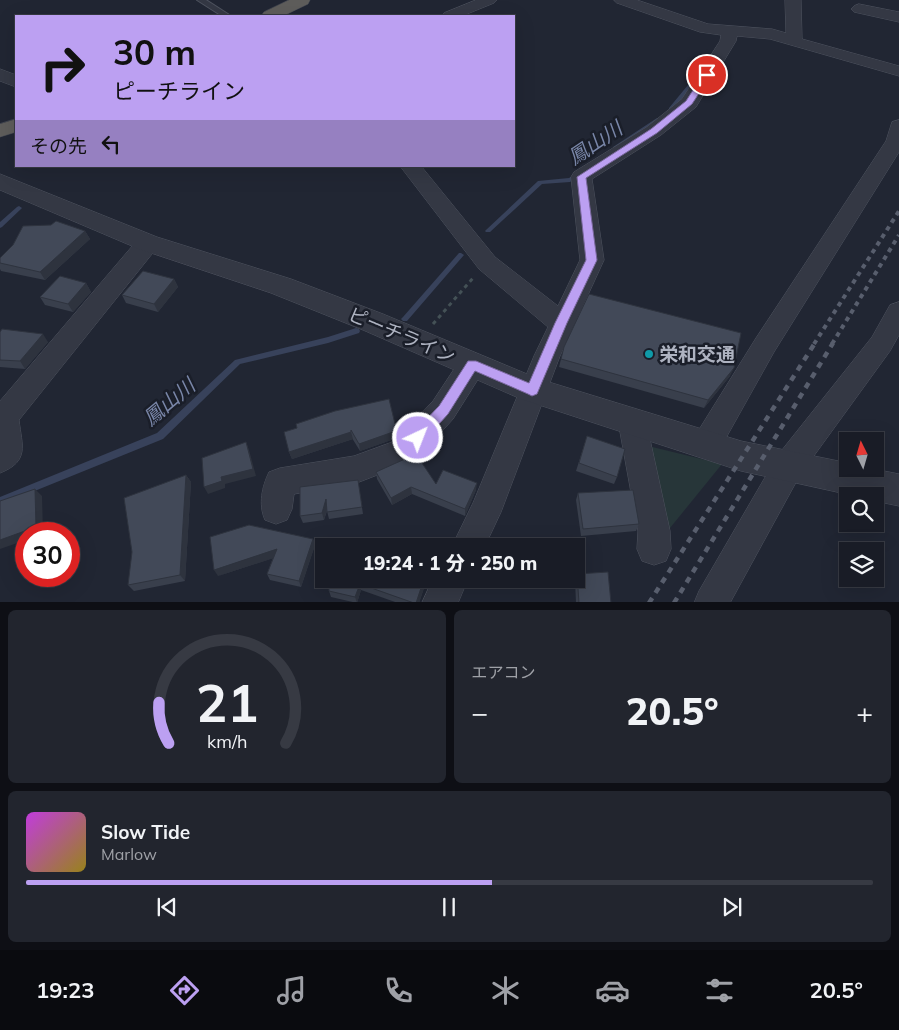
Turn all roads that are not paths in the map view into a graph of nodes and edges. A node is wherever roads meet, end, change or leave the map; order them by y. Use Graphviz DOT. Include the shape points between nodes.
graph roads {
  1 [pos="201,0"];
  2 [pos="302,0"];
  3 [pos="489,0"];
  4 [pos="622,0"];
  5 [pos="793,0"];
  6 [pos="859,9"];
  7 [pos="225,15"];
  8 [pos="272,15"];
  9 [pos="452,15"];
  10 [pos="899,16"];
  11 [pos="729,32"];
  12 [pos="794,42"];
  13 [pos="899,72"];
  14 [pos="0,74"];
  15 [pos="15,82"];
  16 [pos="15,125"];
  17 [pos="899,126"];
  18 [pos="0,131"];
  19 [pos="411,167"];
  20 [pos="1,182"];
  21 [pos="148,243"];
  22 [pos="899,312"];
  23 [pos="561,323"];
  24 [pos="472,364"];
  25 [pos="532,390"];
  26 [pos="632,421"];
  27 [pos="3,429"];
  28 [pos="706,445"];
  29 [pos="0,459"];
  30 [pos="789,465"];
  31 [pos="899,490"];
  32 [pos="276,509"];
  33 [pos="472,538"];
  34 [pos="654,549"];
  35 [pos="446,588"];
  36 [pos="439,602"];
  37 [pos="711,602"];
  1 -- 7 [label="lane"];
  2 -- 8 [label="highway"];
  3 -- 9 [label="street"];
  4 -- 11 [label="street" via="706,29"];
  5 -- 12 [label="street"];
  6 -- 10 [label="street"];
  11 -- 12 [label="street" via="772,34"];
  11 -- 23 [label="street" via="728,41 689,103 654,131 582,177 592,260"];
  12 -- 13 [label="street"];
  14 -- 15 [label="street"];
  16 -- 18 [label="highway"];
  17 -- 28 [label="street" via="896,141 765,345"];
  19 -- 23 [label="street" via="487,263"];
  20 -- 21 [label="street, ピーチライン"];
  21 -- 24 [label="street, ピーチライン" via="280,286"];
  21 -- 27 [label="street" via="4,417"];
  22 -- 30 [label="street" via="882,344"];
  23 -- 25 [label="street"];
  24 -- 25 [label="street, ピーチライン"];
  24 -- 32 [label="street" via="443,410 405,451 354,470 280,482"];
  25 -- 26 [label="street, ピーチライン"];
  25 -- 33 [label="street" via="486,512"];
  26 -- 28 [label="street, ピーチライン"];
  26 -- 34 [label="street" via="654,531"];
  27 -- 29 [label="street" via="8,453"];
  28 -- 30 [label="street, ピーチライン"];
  30 -- 31 [label="street, ピーチライン"];
  30 -- 37 [label="street"];
  35 -- 36 [label="street"];
}
